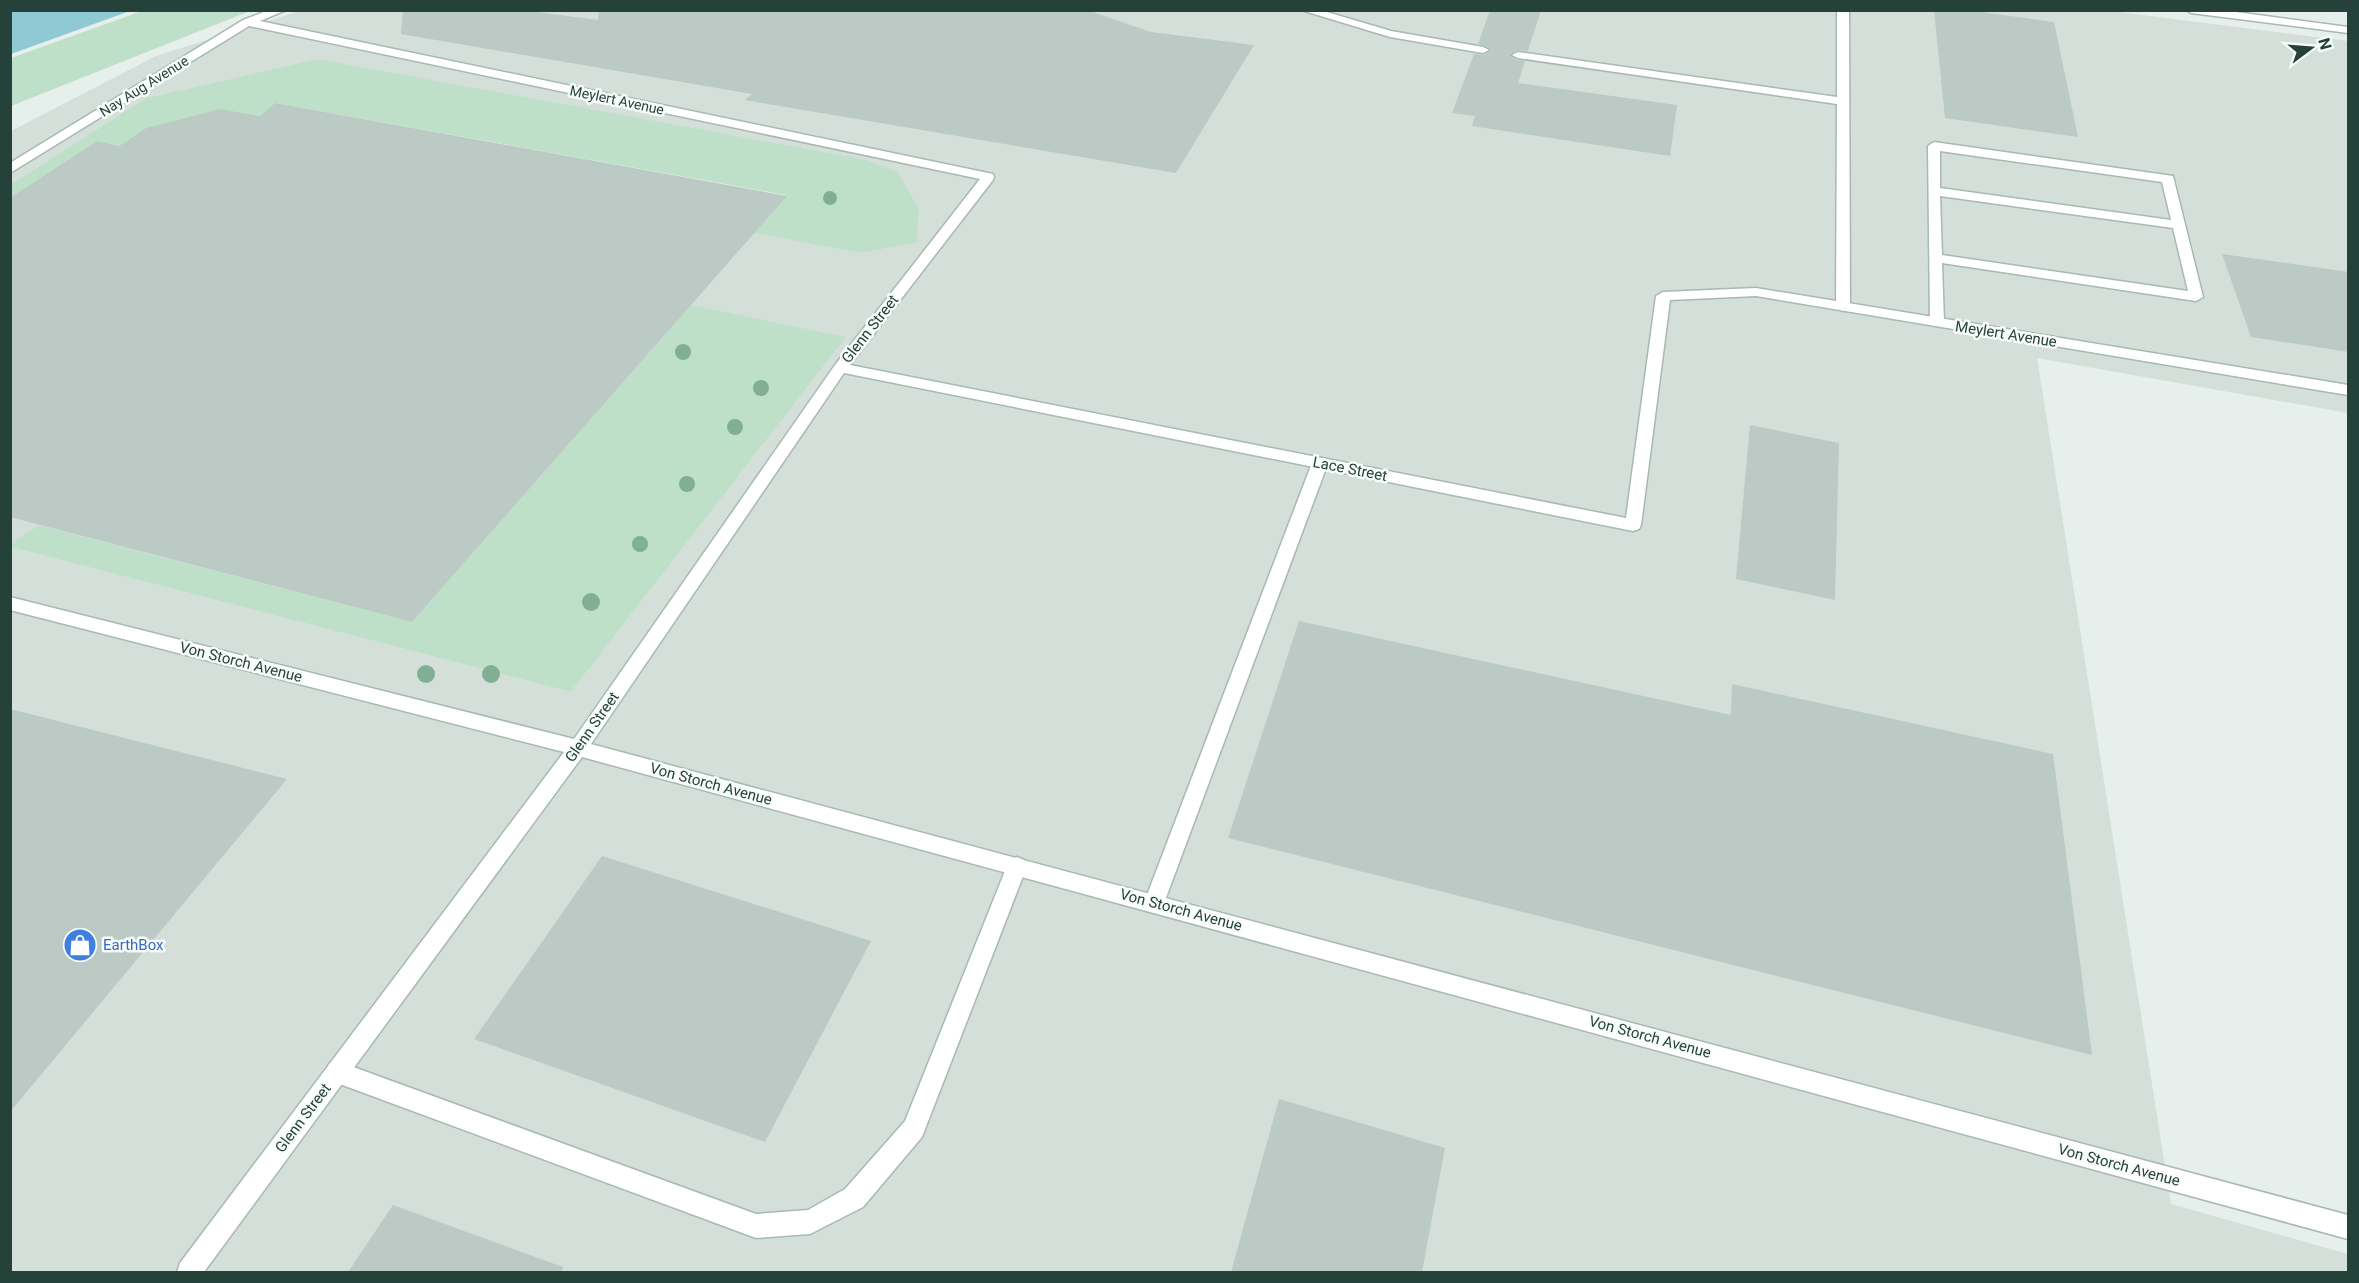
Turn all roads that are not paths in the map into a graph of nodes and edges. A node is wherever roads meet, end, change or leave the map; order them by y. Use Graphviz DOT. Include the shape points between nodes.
graph roads {
  1 [pos="281,10"];
  2 [pos="1306,10"];
  3 [pos="1843,10"];
  4 [pos="2191,10"];
  5 [pos="247,22"];
  6 [pos="2349,30"];
  7 [pos="1483,50"];
  8 [pos="1518,55"];
  9 [pos="1843,101"];
  10 [pos="10,169"];
  11 [pos="988,177"];
  12 [pos="1933,191"];
  13 [pos="2179,225"];
  14 [pos="1936,258"];
  15 [pos="1663,296"];
  16 [pos="1843,307"];
  17 [pos="1937,322"];
  18 [pos="840,368"];
  19 [pos="2349,390"];
  20 [pos="1320,463"];
  21 [pos="10,603"];
  22 [pos="578,748"];
  23 [pos="1017,866"];
  24 [pos="1155,903"];
  25 [pos="337,1072"];
  26 [pos="2349,1227"];
  27 [pos="189,1272"];
  1 -- 5 [label="street, Nay Aug Avenue"];
  2 -- 7 [label="street" via="1390,34"];
  3 -- 9 [label="street"];
  4 -- 6 [label="street"];
  5 -- 10 [label="street, Nay Aug Avenue"];
  5 -- 11 [label="street, Meylert Avenue"];
  8 -- 9 [label="street"];
  9 -- 16 [label="street"];
  11 -- 18 [label="street, Glenn Street"];
  12 -- 13 [label="street"];
  12 -- 13 [label="street" via="1934,146 2168,179"];
  12 -- 14 [label="street"];
  13 -- 14 [label="street" via="2196,297"];
  14 -- 17 [label="street"];
  15 -- 16 [label="street, Meylert Avenue" via="1756,292"];
  15 -- 20 [label="street, Lace Street" via="1634,525"];
  16 -- 17 [label="street, Meylert Avenue"];
  17 -- 19 [label="street, Meylert Avenue"];
  18 -- 20 [label="street, Lace Street"];
  18 -- 22 [label="street, Glenn Street"];
  20 -- 24 [label="street"];
  21 -- 22 [label="street, Von Storch Avenue"];
  22 -- 23 [label="street, Von Storch Avenue"];
  22 -- 25 [label="street, Glenn Street"];
  23 -- 24 [label="street, Von Storch Avenue"];
  23 -- 25 [label="street" via="914,1129 854,1198 810,1222 756,1226"];
  24 -- 26 [label="street, Von Storch Avenue"];
  25 -- 27 [label="street, Glenn Street"];
}
